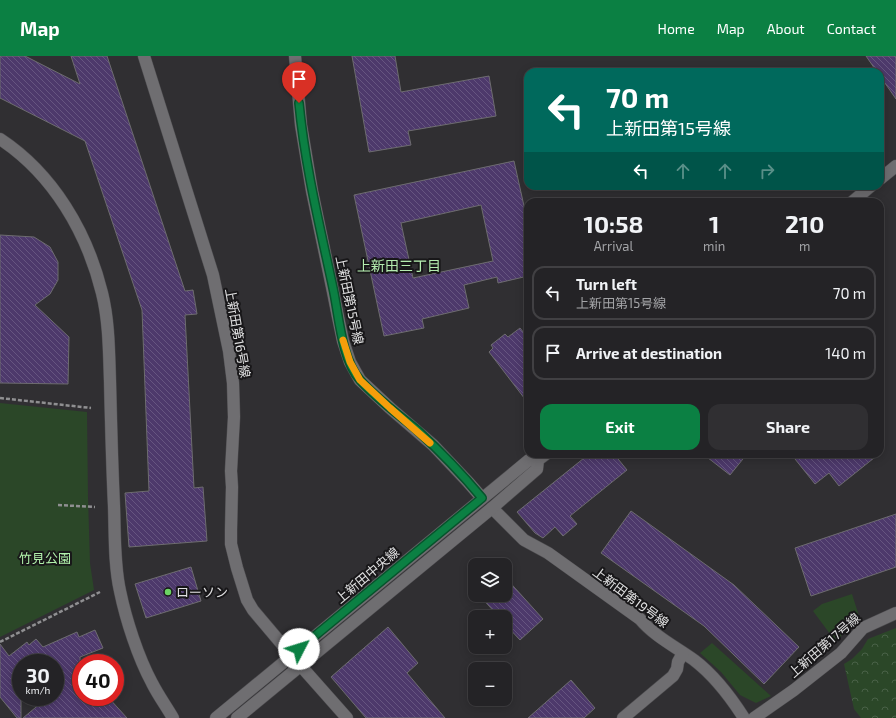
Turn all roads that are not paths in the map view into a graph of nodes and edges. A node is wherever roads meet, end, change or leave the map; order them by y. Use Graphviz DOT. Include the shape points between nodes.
graph roads {
  1 [pos="144,56"];
  2 [pos="295,56"];
  3 [pos="0,139"];
  4 [pos="896,166"];
  5 [pos="884,176"];
  6 [pos="866,190"];
  7 [pos="857,198"];
  8 [pos="538,458"];
  9 [pos="542,458"];
  10 [pos="482,498"];
  11 [pos="492,508"];
  12 [pos="896,613"];
  13 [pos="683,653"];
  14 [pos="291,655"];
  15 [pos="300,665"];
  16 [pos="173,718"];
  17 [pos="216,718"];
  18 [pos="237,718"];
  19 [pos="347,718"];
  20 [pos="623,718"];
  21 [pos="744,718"];
  22 [pos="754,718"];
  1 -- 14 [label="street, 上新田第16号線" via="213,275 230,351 234,417 231,544 247,600"];
  2 -- 10 [label="street, 上新田第15号線" via="301,125 312,191 339,325 350,362 360,380 433,445"];
  3 -- 16 [label="street" via="51,186 76,223 87,246 102,294 108,330 115,546 120,591 135,644 152,682"];
  4 -- 5 [label="street"];
  6 -- 7 [label="street"];
  8 -- 10 [label="street, 上新田中央線" via="529,460"];
  9 -- 11 [label="street, 上新田中央線" via="537,468"];
  10 -- 14 [label="street, 上新田中央線"];
  11 -- 13 [label="street, 上新田第19号線" via="524,540 548,553"];
  11 -- 15 [label="street, 上新田中央線"];
  12 -- 22 [label="street, 上新田第17号線" via="863,628 841,653"];
  13 -- 20 [label="street" via="673,676"];
  13 -- 21 [label="street, 上新田第19号線" via="707,671 733,700"];
  14 -- 17 [label="street, 上新田中央線"];
  15 -- 18 [label="street, 上新田中央線"];
  15 -- 19 [label="street"];
}
